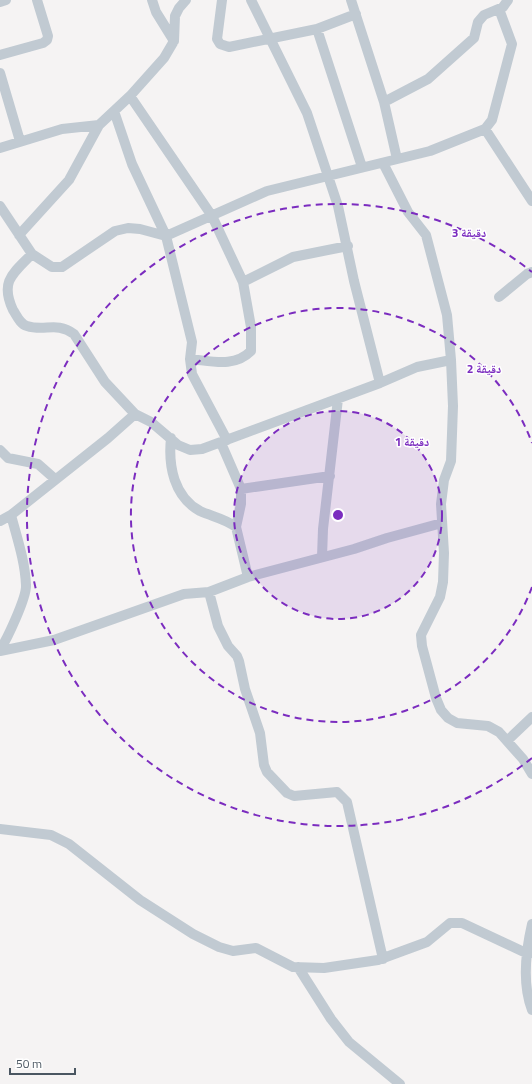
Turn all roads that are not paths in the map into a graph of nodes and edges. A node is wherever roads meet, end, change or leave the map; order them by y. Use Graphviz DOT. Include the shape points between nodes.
graph roads {
  1 [pos="6,0"];
  2 [pos="37,0"];
  3 [pos="152,0"];
  4 [pos="186,0"];
  5 [pos="222,0"];
  6 [pos="251,0"];
  7 [pos="351,0"];
  8 [pos="508,0"];
  9 [pos="0,2"];
  10 [pos="499,8"];
  11 [pos="356,14"];
  12 [pos="317,29"];
  13 [pos="271,38"];
  14 [pos="174,41"];
  15 [pos="0,55"];
  16 [pos="0,73"];
  17 [pos="130,96"];
  18 [pos="384,102"];
  19 [pos="114,111"];
  20 [pos="99,125"];
  21 [pos="485,129"];
  22 [pos="20,141"];
  23 [pos="0,148"];
  24 [pos="397,159"];
  25 [pos="383,162"];
  26 [pos="362,168"];
  27 [pos="328,175"];
  28 [pos="532,202"];
  29 [pos="0,206"];
  30 [pos="212,216"];
  31 [pos="19,235"];
  32 [pos="166,236"];
  33 [pos="348,246"];
  34 [pos="32,254"];
  35 [pos="532,272"];
  36 [pos="243,282"];
  37 [pos="2,293"];
  38 [pos="499,297"];
  39 [pos="190,359"];
  40 [pos="451,360"];
  41 [pos="380,383"];
  42 [pos="338,399"];
  43 [pos="135,414"];
  44 [pos="171,438"];
  45 [pos="224,441"];
  46 [pos="0,450"];
  47 [pos="330,476"];
  48 [pos="55,479"];
  49 [pos="241,489"];
  50 [pos="11,515"];
  51 [pos="0,521"];
  52 [pos="442,522"];
  53 [pos="236,527"];
  54 [pos="322,557"];
  55 [pos="248,577"];
  56 [pos="209,592"];
  57 [pos="0,651"];
  58 [pos="532,717"];
  59 [pos="508,740"];
  60 [pos="532,774"];
  61 [pos="0,829"];
  62 [pos="532,924"];
  63 [pos="529,953"];
  64 [pos="383,959"];
  65 [pos="298,967"];
  66 [pos="532,1010"];
  67 [pos="400,1084"];
  1 -- 9 [label="street"];
  2 -- 15 [label="street" via="47,40"];
  3 -- 14 [label="street" via="156,12"];
  4 -- 14 [label="street" via="178,8 175,16"];
  5 -- 13 [label="street" via="217,34 220,44 229,47"];
  6 -- 13 [label="street"];
  7 -- 11 [label="street"];
  8 -- 10 [label="street"];
  10 -- 18 [label="street" via="484,15 478,22 474,38 428,79"];
  10 -- 21 [label="street" via="512,44 492,120"];
  11 -- 12 [label="street"];
  11 -- 18 [label="street"];
  12 -- 13 [label="street"];
  12 -- 26 [label="street"];
  13 -- 27 [label="street" via="307,113"];
  14 -- 17 [label="street" via="164,58"];
  16 -- 22 [label="street"];
  17 -- 19 [label="street"];
  17 -- 30 [label="street"];
  18 -- 24 [label="street"];
  19 -- 20 [label="street"];
  19 -- 32 [label="street" via="132,164"];
  20 -- 22 [label="street" via="62,129"];
  20 -- 31 [label="street" via="69,180"];
  21 -- 24 [label="street" via="430,151"];
  21 -- 28 [label="street"];
  22 -- 23 [label="street"];
  24 -- 25 [label="street"];
  25 -- 26 [label="street"];
  25 -- 40 [label="street" via="408,212 426,235 447,315"];
  26 -- 27 [label="street"];
  27 -- 30 [label="street" via="268,191"];
  27 -- 33 [label="street"];
  29 -- 31 [label="street"];
  30 -- 32 [label="street"];
  30 -- 36 [label="street"];
  31 -- 34 [label="street"];
  32 -- 34 [label="street" via="140,229 116,231 62,267 56,268"];
  32 -- 39 [label="street" via="192,342"];
  33 -- 36 [label="street" via="293,257"];
  33 -- 41 [label="street" via="354,281"];
  34 -- 37 [label="street" via="6,284"];
  35 -- 38 [label="street"];
  36 -- 39 [label="street" via="251,327 251,351 231,362"];
  37 -- 43 [label="street" via="20,322 26,326 60,326 74,334 104,382"];
  39 -- 45 [label="street" via="194,380"];
  40 -- 41 [label="street" via="417,367"];
  40 -- 52 [label="street" via="451,461 443,488"];
  41 -- 42 [label="street"];
  42 -- 45 [label="street"];
  42 -- 47 [label="street"];
  43 -- 44 [label="street" via="151,422"];
  43 -- 48 [label="street"];
  44 -- 45 [label="street" via="190,450 202,450"];
  44 -- 53 [label="street" via="169,453 176,484 184,500"];
  45 -- 49 [label="street"];
  46 -- 48 [label="street" via="8,458 38,464"];
  47 -- 49 [label="street"];
  47 -- 54 [label="street"];
  48 -- 50 [label="street"];
  49 -- 53 [label="street"];
  50 -- 51 [label="street"];
  50 -- 57 [label="street" via="26,587 9,637"];
  52 -- 54 [label="street"];
  52 -- 59 [label="street" via="444,553 440,597 420,635 436,698 448,718 457,723 488,726"];
  53 -- 55 [label="street"];
  54 -- 55 [label="street"];
  55 -- 56 [label="street"];
  56 -- 57 [label="street" via="184,594 54,640"];
  56 -- 64 [label="street" via="218,626 239,661 245,690 260,733 267,772 287,793 294,796 337,792 347,802"];
  58 -- 59 [label="street"];
  59 -- 60 [label="street"];
  61 -- 65 [label="street" via="51,835 68,844 140,900 193,934 233,951 256,948 281,962"];
  62 -- 63 [label="street"];
  63 -- 64 [label="street" via="455,922 450,923 427,942"];
  63 -- 66 [label="street" via="527,979"];
  64 -- 65 [label="street" via="324,968"];
  65 -- 67 [label="street" via="349,1042"];
}
